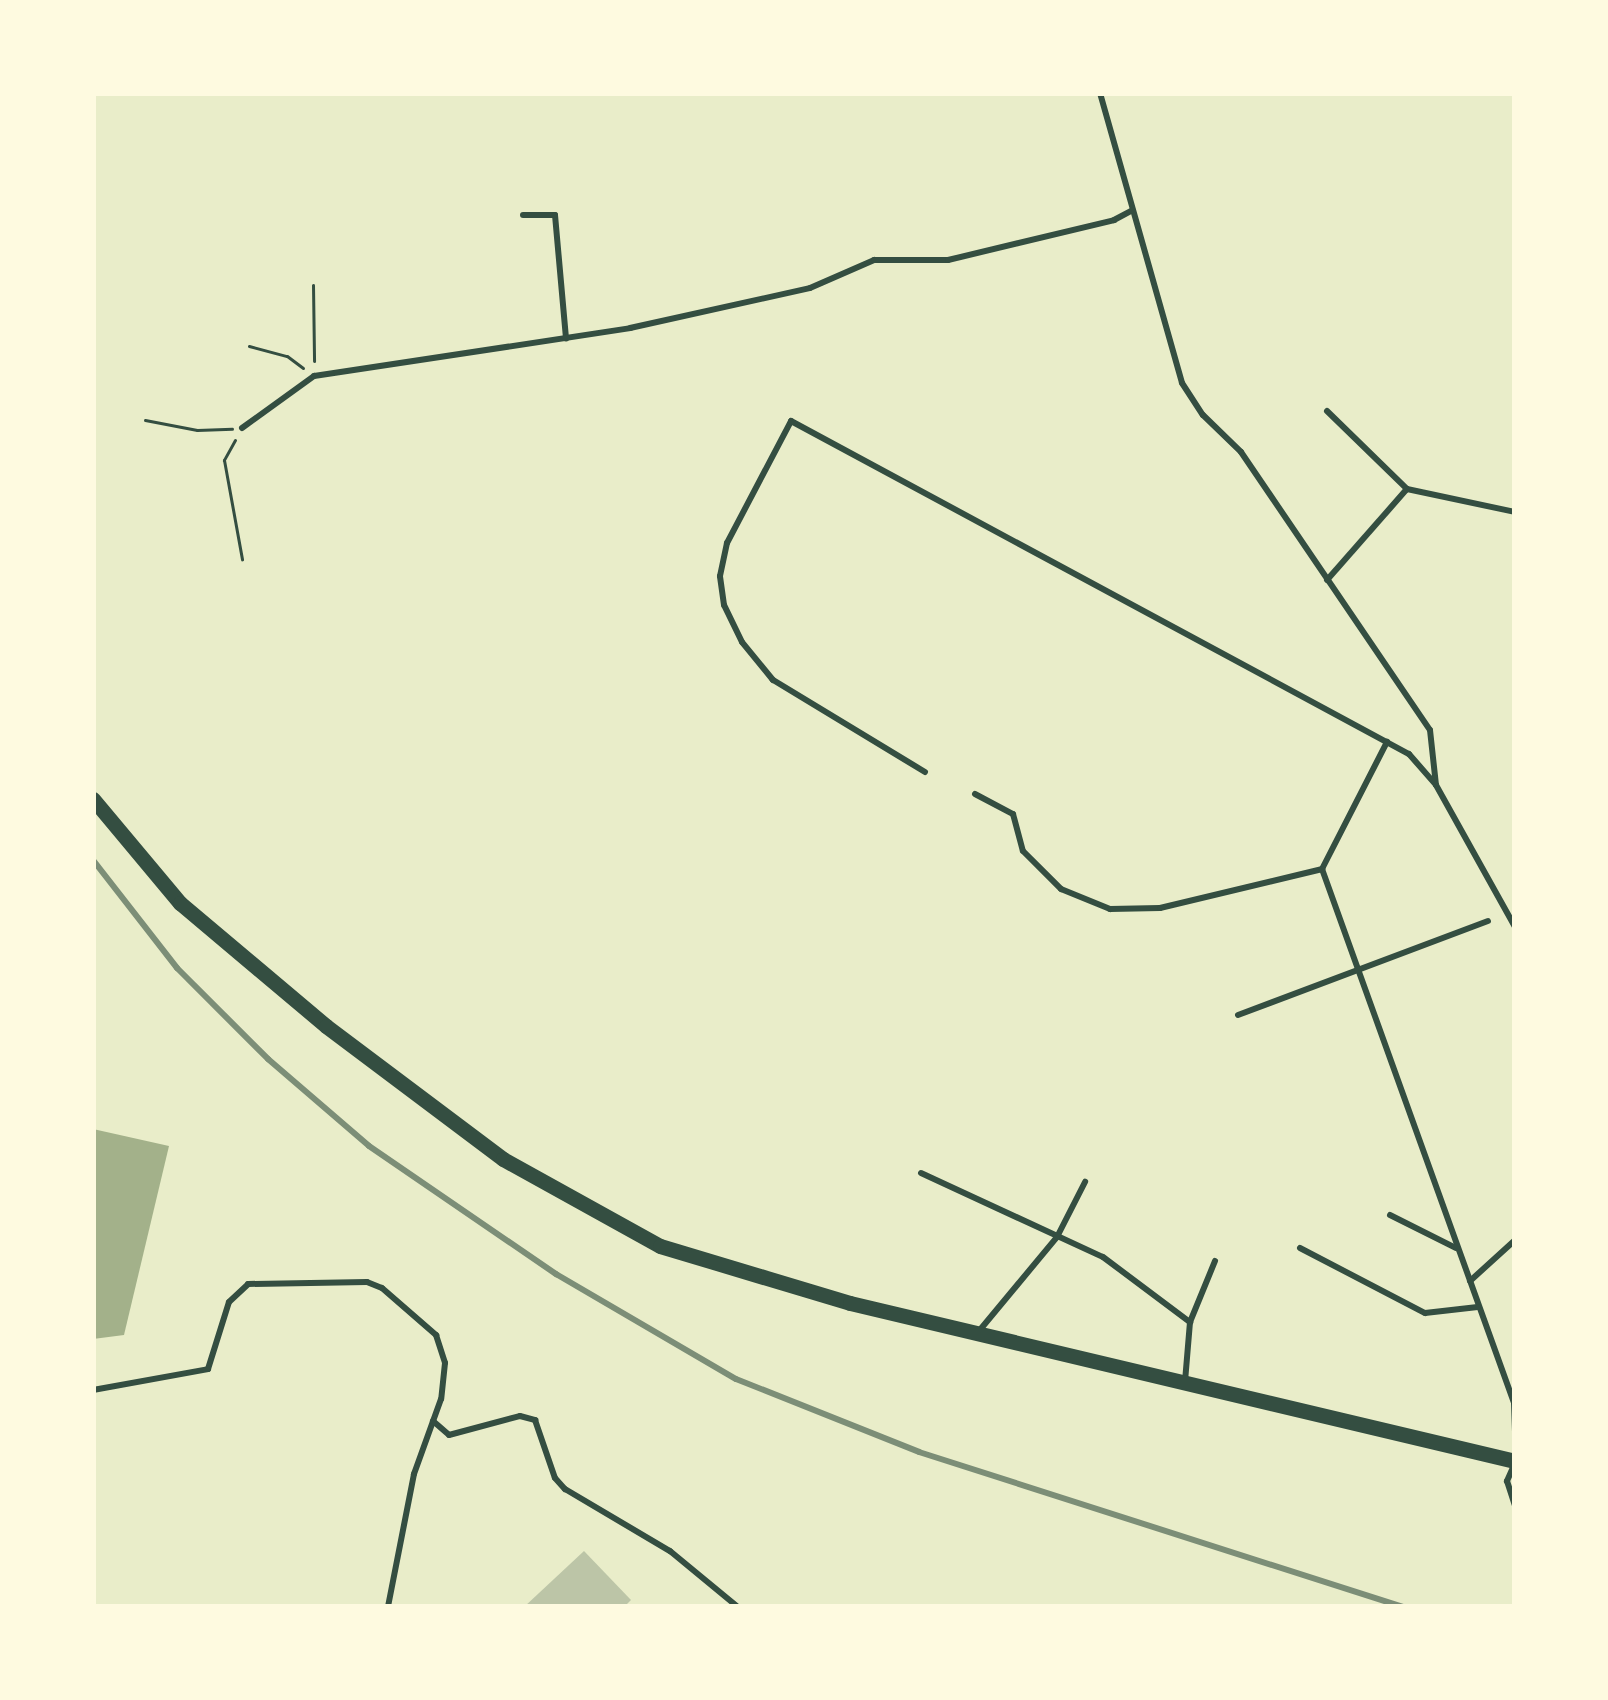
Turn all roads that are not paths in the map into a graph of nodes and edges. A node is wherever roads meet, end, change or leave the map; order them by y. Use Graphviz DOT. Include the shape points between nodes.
graph roads {
  1 [pos="1100,93"];
  2 [pos="1133,211"];
  3 [pos="524,215"];
  4 [pos="566,339"];
  5 [pos="1327,411"];
  6 [pos="242,428"];
  7 [pos="1408,489"];
  8 [pos="1515,512"];
  9 [pos="1328,580"];
  10 [pos="1387,742"];
  11 [pos="925,772"];
  12 [pos="1436,785"];
  13 [pos="975,794"];
  14 [pos="93,800"];
  15 [pos="1322,869"];
  16 [pos="1488,921"];
  17 [pos="1515,927"];
  18 [pos="1359,971"];
  19 [pos="1238,1015"];
  20 [pos="921,1173"];
  21 [pos="1085,1183"];
  22 [pos="1390,1215"];
  23 [pos="1057,1237"];
  24 [pos="1515,1240"];
  25 [pos="1300,1248"];
  26 [pos="1459,1249"];
  27 [pos="1215,1261"];
  28 [pos="1470,1281"];
  29 [pos="1479,1307"];
  30 [pos="1190,1322"];
  31 [pos="976,1334"];
  32 [pos="1185,1384"];
  33 [pos="93,1390"];
  34 [pos="433,1421"];
  35 [pos="1515,1433"];
  36 [pos="1515,1462"];
  37 [pos="1515,1505"];
  38 [pos="388,1607"];
  39 [pos="738,1607"];
  1 -- 2 [label="lane"];
  2 -- 4 [label="lane" via="948,260 874,260 810,288"];
  2 -- 9 [label="lane" via="1182,383 1241,452"];
  3 -- 4 [label="lane" via="555,215"];
  4 -- 6 [label="lane" via="314,376"];
  5 -- 7 [label="lane"];
  7 -- 8 [label="lane"];
  7 -- 9 [label="lane"];
  9 -- 12 [label="lane" via="1430,730"];
  10 -- 11 [label="lane" via="791,421 727,543 724,605 773,680"];
  10 -- 12 [label="lane"];
  10 -- 15 [label="lane"];
  12 -- 17 [label="lane"];
  13 -- 15 [label="lane" via="1013,814 1023,851 1061,889 1110,909 1160,908"];
  14 -- 31 [label="main road" via="180,903 503,1159 659,1246"];
  15 -- 18 [label="lane"];
  16 -- 18 [label="lane"];
  18 -- 19 [label="lane"];
  18 -- 26 [label="lane"];
  20 -- 23 [label="lane"];
  21 -- 23 [label="lane"];
  22 -- 26 [label="lane"];
  23 -- 30 [label="lane" via="1103,1257"];
  23 -- 31 [label="lane"];
  24 -- 28 [label="lane"];
  25 -- 29 [label="lane" via="1425,1312"];
  26 -- 28 [label="lane"];
  27 -- 30 [label="lane"];
  28 -- 29 [label="lane"];
  29 -- 35 [label="lane" via="1514,1403"];
  30 -- 32 [label="lane"];
  31 -- 32 [label="main road"];
  32 -- 36 [label="main road"];
  33 -- 34 [label="lane" via="208,1369 229,1302 248,1284 367,1282 397,1299 442,1348"];
  34 -- 38 [label="lane" via="414,1474"];
  34 -- 39 [label="lane" via="449,1435 520,1416 536,1420 565,1489 670,1551"];
  36 -- 37 [label="lane" via="1507,1481"];
}
